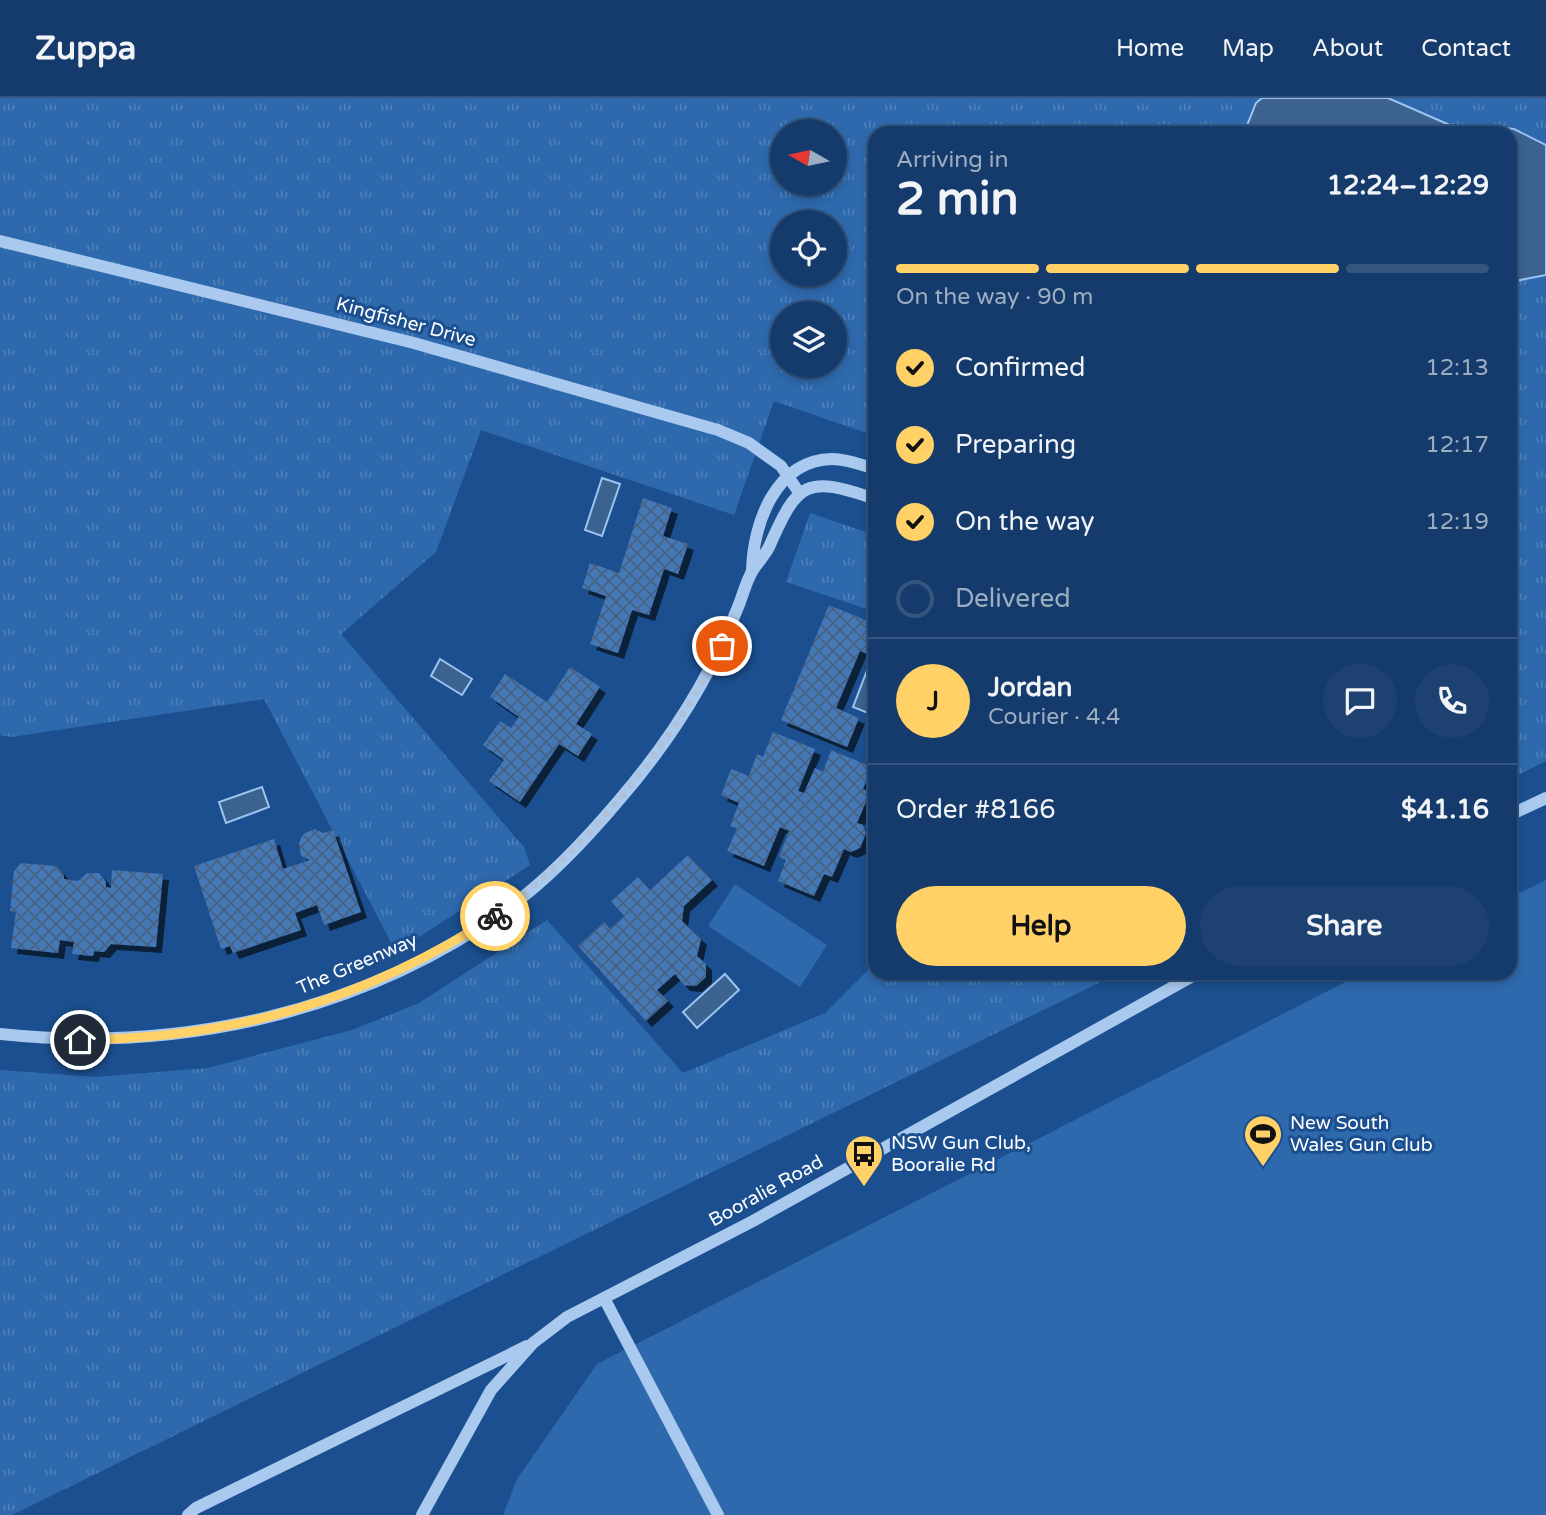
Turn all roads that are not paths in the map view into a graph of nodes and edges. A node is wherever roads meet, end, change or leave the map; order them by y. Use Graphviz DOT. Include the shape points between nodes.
graph roads {
  1 [pos="0,241"];
  2 [pos="868,467"];
  3 [pos="787,476"];
  4 [pos="800,494"];
  5 [pos="868,496"];
  6 [pos="752,571"];
  7 [pos="1546,798"];
  8 [pos="1517,812"];
  9 [pos="1185,980"];
  10 [pos="0,1034"];
  11 [pos="604,1298"];
  12 [pos="533,1343"];
  13 [pos="188,1515"];
  14 [pos="422,1515"];
  15 [pos="719,1515"];
  1 -- 3 [label="street, Kingfisher Drive" via="401,340 718,430 749,443 781,466"];
  2 -- 3 [label="street" via="832,459 803,464"];
  3 -- 4 [label="street, Kingfisher Drive"];
  3 -- 6 [label="street, The Greenway" via="770,498 752,546"];
  4 -- 5 [label="street" via="833,484"];
  4 -- 6 [label="street, The Greenway" via="788,504"];
  6 -- 10 [label="street, The Greenway" via="722,646 692,702 643,771 593,831 513,905 470,933 403,970 259,1021 196,1033 125,1039 58,1040"];
  7 -- 8 [label="street"];
  9 -- 11 [label="street, Booralie Road" via="753,1221"];
  11 -- 12 [label="street, Booralie Road" via="566,1317"];
  11 -- 15 [label="street"];
  12 -- 13 [label="street"];
  12 -- 14 [label="street, Booralie Road" via="491,1390"];
}
